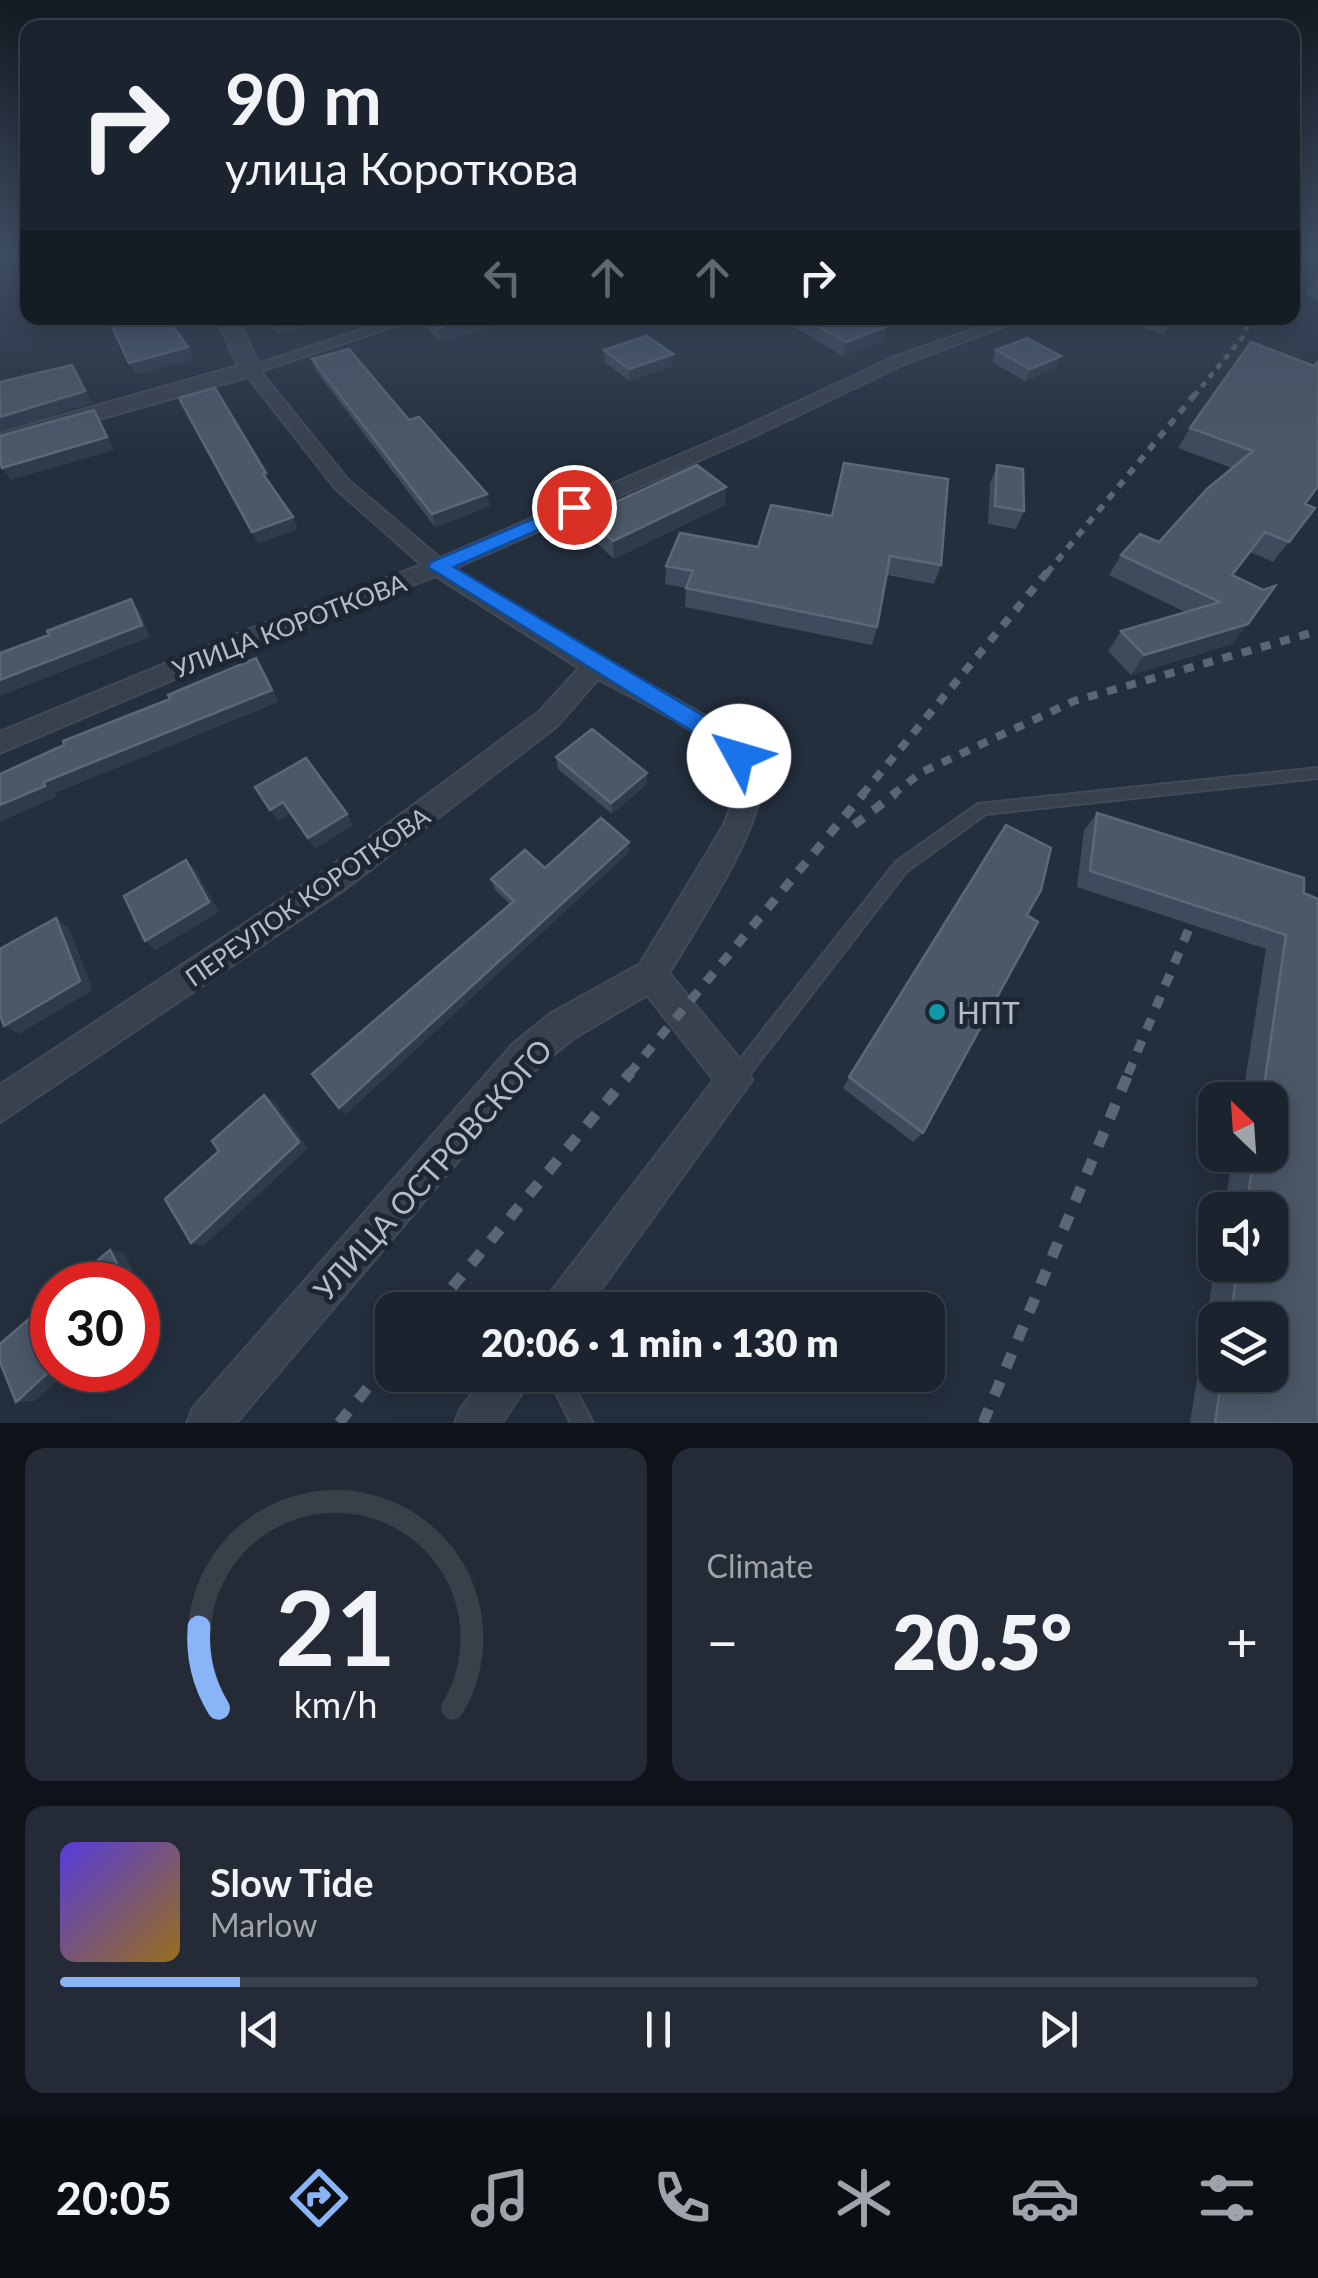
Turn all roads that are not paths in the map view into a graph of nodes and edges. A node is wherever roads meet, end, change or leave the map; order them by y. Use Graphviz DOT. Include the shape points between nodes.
graph roads {
  1 [pos="230,325"];
  2 [pos="388,325"];
  3 [pos="999,325"];
  4 [pos="250,369"];
  5 [pos="0,440"];
  6 [pos="438,567"];
  7 [pos="596,665"];
  8 [pos="0,742"];
  9 [pos="1318,772"];
  10 [pos="651,975"];
  11 [pos="735,1080"];
  12 [pos="0,1106"];
  13 [pos="576,1292"];
  14 [pos="499,1392"];
  15 [pos="566,1392"];
  16 [pos="208,1423"];
  17 [pos="476,1423"];
  18 [pos="582,1423"];
  1 -- 4 [label="street"];
  2 -- 4 [label="street"];
  3 -- 6 [label="street, УЛИЦА КОРОТКОВА" via="898,361"];
  4 -- 5 [label="street"];
  4 -- 6 [label="street" via="354,497"];
  6 -- 7 [label="street"];
  6 -- 8 [label="street, УЛИЦА КОРОТКОВА"];
  7 -- 10 [label="street, УЛИЦА ОСТРОВСКОГО" via="714,733 739,756 748,778 736,830"];
  7 -- 12 [label="street, ПЕРЕУЛОК КОРОТКОВА" via="548,719 335,880"];
  9 -- 11 [label="lane" via="983,808 902,867"];
  10 -- 11 [label="street"];
  10 -- 16 [label="street, УЛИЦА ОСТРОВСКОГО" via="562,1026 526,1056"];
  11 -- 13 [label="street"];
  14 -- 17 [label="street"];
  15 -- 18 [label="lane"];
}
